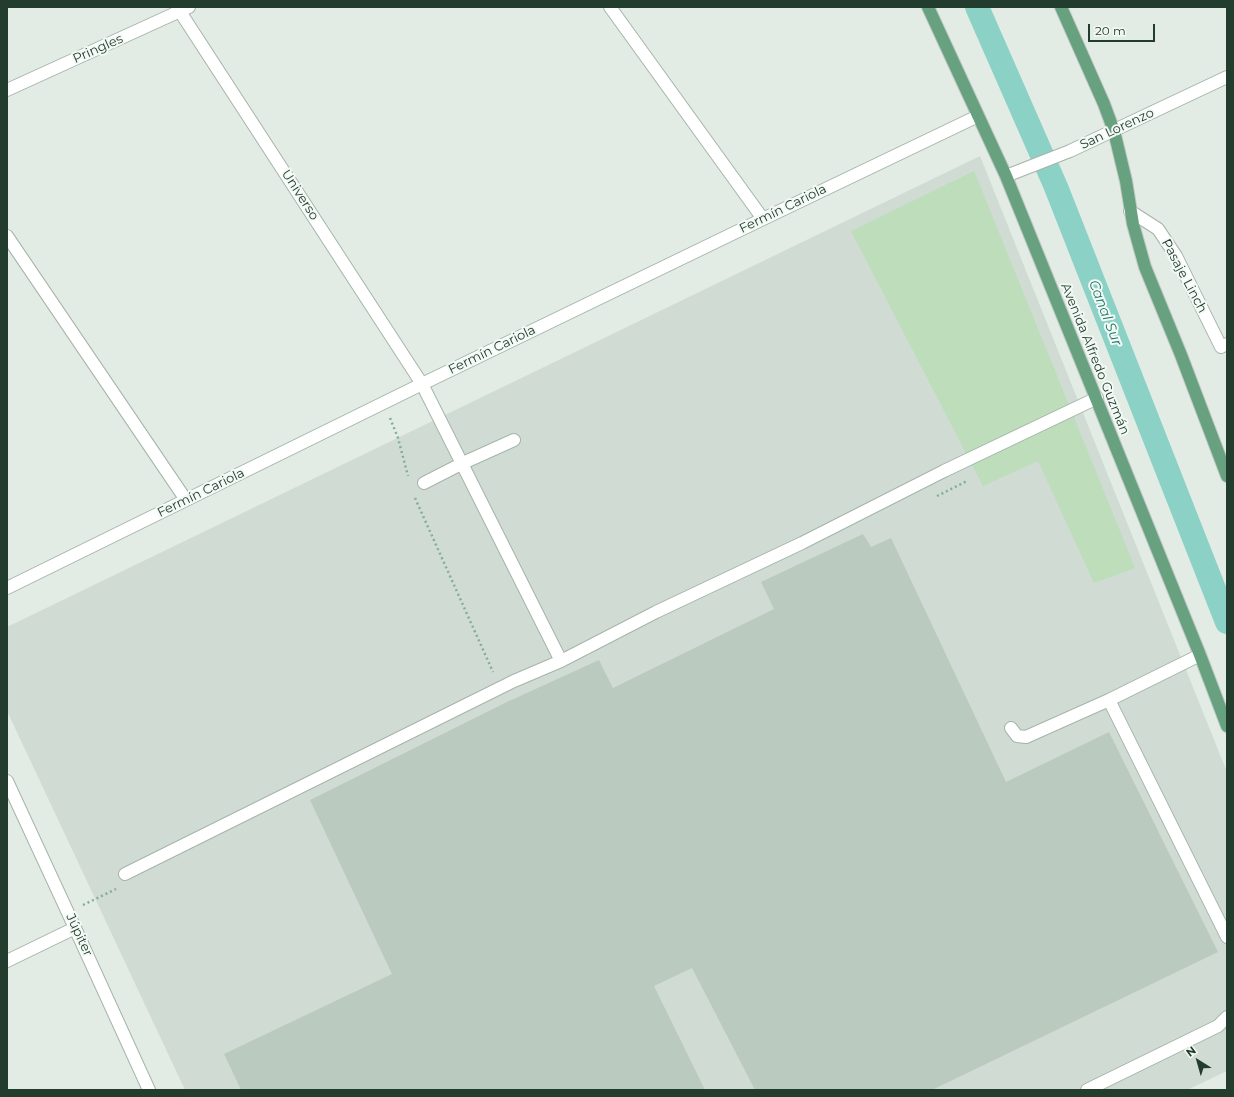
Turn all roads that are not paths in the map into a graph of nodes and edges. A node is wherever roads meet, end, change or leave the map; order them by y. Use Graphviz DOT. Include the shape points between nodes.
graph roads {
  1 [pos="610,7"];
  2 [pos="928,7"];
  3 [pos="1061,7"];
  4 [pos="182,8"];
  5 [pos="1227,77"];
  6 [pos="7,90"];
  7 [pos="978,116"];
  8 [pos="1114,131"];
  9 [pos="1006,176"];
  10 [pos="1130,211"];
  11 [pos="763,219"];
  12 [pos="7,236"];
  13 [pos="1227,344"];
  14 [pos="422,384"];
  15 [pos="1097,398"];
  16 [pos="514,440"];
  17 [pos="463,463"];
  18 [pos="1227,476"];
  19 [pos="424,483"];
  20 [pos="186,500"];
  21 [pos="7,588"];
  22 [pos="1200,655"];
  23 [pos="561,661"];
  24 [pos="1109,700"];
  25 [pos="1227,726"];
  26 [pos="1011,728"];
  27 [pos="7,781"];
  28 [pos="125,874"];
  29 [pos="76,928"];
  30 [pos="1227,937"];
  31 [pos="7,961"];
  32 [pos="1227,1017"];
  33 [pos="149,1090"];
  34 [pos="1087,1090"];
  1 -- 11 [label="street"];
  2 -- 7 [label="main road, Avenida Alfredo Guzmán"];
  3 -- 8 [label="main road"];
  4 -- 6 [label="street, Pringles"];
  4 -- 14 [label="street, Universo"];
  5 -- 8 [label="street, San Lorenzo"];
  7 -- 9 [label="main road, Avenida Alfredo Guzmán"];
  7 -- 11 [label="street, Fermín Cariola"];
  8 -- 9 [label="street, San Lorenzo"];
  8 -- 10 [label="main road"];
  9 -- 15 [label="main road, Avenida Alfredo Guzmán"];
  10 -- 13 [label="street, Pasaje Linch" via="1158,228 1176,256 1221,347"];
  10 -- 18 [label="main road" via="1145,267"];
  11 -- 14 [label="street, Fermín Cariola"];
  12 -- 20 [label="street"];
  14 -- 17 [label="street, Universo"];
  14 -- 20 [label="street, Fermín Cariola"];
  15 -- 22 [label="main road, Avenida Alfredo Guzmán"];
  15 -- 23 [label="street" via="656,612"];
  16 -- 17 [label="street"];
  17 -- 19 [label="street"];
  17 -- 23 [label="street, Universo"];
  20 -- 21 [label="street, Fermín Cariola"];
  22 -- 24 [label="street"];
  22 -- 25 [label="main road, Avenida Alfredo Guzmán"];
  23 -- 28 [label="street" via="500,688"];
  24 -- 26 [label="street" via="1026,737 1017,736"];
  24 -- 30 [label="street"];
  27 -- 29 [label="street, Júpiter"];
  29 -- 31 [label="street"];
  29 -- 33 [label="street, Júpiter"];
  32 -- 34 [label="street" via="1218,1026"];
}
